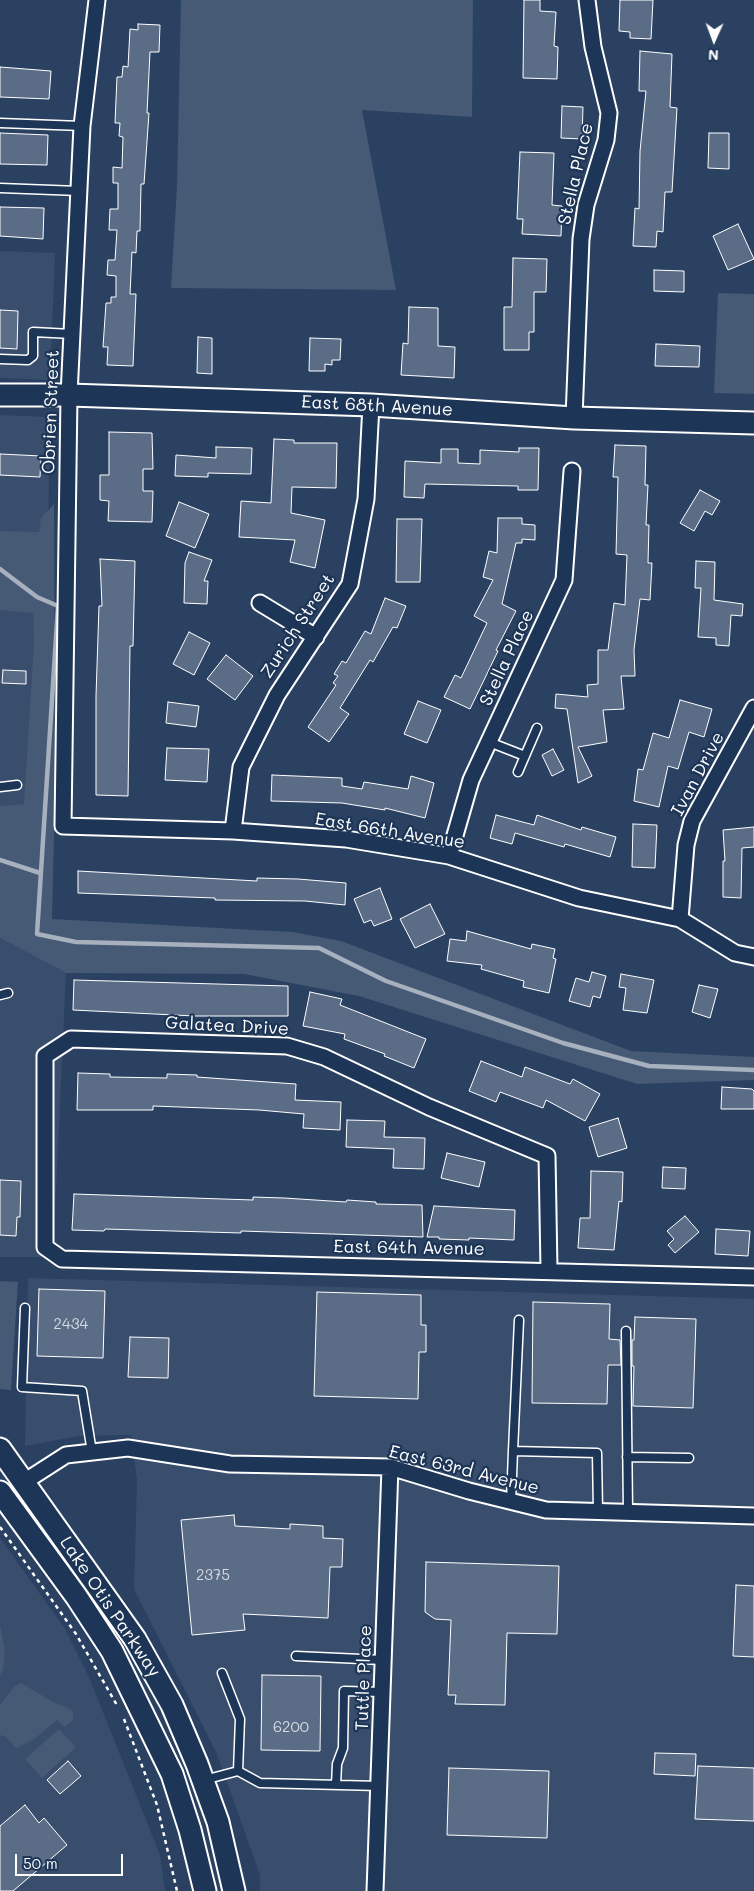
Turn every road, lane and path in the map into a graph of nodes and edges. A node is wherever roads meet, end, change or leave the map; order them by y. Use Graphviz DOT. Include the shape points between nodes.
graph roads {
  1 [pos="97,0"];
  2 [pos="587,0"];
  3 [pos="0,123"];
  4 [pos="82,126"];
  5 [pos="0,188"];
  6 [pos="79,191"];
  7 [pos="72,334"];
  8 [pos="0,359"];
  9 [pos="0,394"];
  10 [pos="69,394"];
  11 [pos="371,405"];
  12 [pos="574,418"];
  13 [pos="754,423"];
  14 [pos="572,471"];
  15 [pos="260,604"];
  16 [pos="316,637"];
  17 [pos="754,708"];
  18 [pos="537,728"];
  19 [pos="489,742"];
  20 [pos="525,756"];
  21 [pos="518,772"];
  22 [pos="17,785"];
  23 [pos="0,786"];
  24 [pos="63,826"];
  25 [pos="233,831"];
  26 [pos="449,856"];
  27 [pos="680,920"];
  28 [pos="754,958"];
  29 [pos="62,1259"];
  30 [pos="549,1270"];
  31 [pos="754,1277"];
  32 [pos="25,1308"];
  33 [pos="519,1320"];
  34 [pos="626,1331"];
  35 [pos="0,1449"];
  36 [pos="513,1451"];
  37 [pos="92,1452"];
  38 [pos="627,1457"];
  39 [pos="688,1458"];
  40 [pos="390,1467"];
  41 [pos="0,1474"];
  42 [pos="24,1482"];
  43 [pos="0,1492"];
  44 [pos="512,1502"];
  45 [pos="598,1512"];
  46 [pos="628,1513"];
  47 [pos="754,1516"];
  48 [pos="0,1527"];
  49 [pos="296,1656"];
  50 [pos="383,1660"];
  51 [pos="222,1673"];
  52 [pos="382,1692"];
  53 [pos="118,1708"];
  54 [pos="123,1716"];
  55 [pos="238,1771"];
  56 [pos="203,1781"];
  57 [pos="336,1785"];
  58 [pos="379,1786"];
  59 [pos="177,1891"];
  60 [pos="205,1891"];
  61 [pos="234,1891"];
  62 [pos="375,1891"];
  1 -- 4 [label="street, Obrien Street"];
  2 -- 12 [label="street, Stella Place" via="593,47 609,113 606,140 586,205 581,239"];
  3 -- 4 [label="lane"];
  4 -- 6 [label="street, Obrien Street"];
  5 -- 6 [label="lane"];
  6 -- 7 [label="street, Obrien Street"];
  7 -- 8 [label="lane" via="33,332 33,356 28,360"];
  7 -- 10 [label="street, Obrien Street"];
  9 -- 10 [label="main road, East 68th Avenue"];
  10 -- 11 [label="main road, East 68th Avenue"];
  10 -- 24 [label="street, Obrien Street"];
  11 -- 12 [label="main road, East 68th Avenue"];
  11 -- 16 [label="street, Zurich Street" via="366,499 350,584"];
  12 -- 13 [label="main road, East 68th Avenue"];
  14 -- 19 [label="street, Stella Place" via="564,580"];
  15 -- 16 [label="street"];
  16 -- 25 [label="street, Zurich Street" via="277,695 241,768"];
  17 -- 27 [label="street, Ivan Drive" via="692,821 686,845"];
  18 -- 20 [label="lane"];
  19 -- 20 [label="lane"];
  19 -- 26 [label="street, Stella Place" via="471,780"];
  20 -- 21 [label="lane"];
  22 -- 23 [label="lane"];
  24 -- 25 [label="street, East 66th Avenue"];
  25 -- 26 [label="street, East 66th Avenue" via="346,839"];
  26 -- 27 [label="street, East 66th Avenue" via="578,898"];
  27 -- 28 [label="street, East 66th Avenue" via="735,953"];
  29 -- 30 [label="street, East 64th Avenue"];
  29 -- 30 [label="street, Galatea Drive" via="44,1246 45,1056 71,1039 287,1046 324,1057 429,1107 547,1156"];
  30 -- 31 [label="street, East 64th Avenue"];
  32 -- 37 [label="lane" via="22,1387 82,1391"];
  33 -- 36 [label="lane"];
  34 -- 38 [label="lane"];
  35 -- 42 [label="main road, Lake Otis Parkway"];
  36 -- 44 [label="lane"];
  36 -- 45 [label="lane" via="597,1453"];
  37 -- 40 [label="street, East 63rd Avenue" via="128,1448 230,1464"];
  37 -- 42 [label="street, East 63rd Avenue" via="66,1455"];
  38 -- 39 [label="lane"];
  38 -- 46 [label="lane"];
  40 -- 44 [label="street, East 63rd Avenue"];
  40 -- 50 [label="street, Tuttle Place"];
  41 -- 42 [label="main road" via="15,1483"];
  42 -- 56 [label="main road, Lake Otis Parkway" via="135,1639 172,1705"];
  43 -- 60 [label="main road, Lake Otis Parkway" via="112,1651 172,1774"];
  44 -- 45 [label="street, East 63rd Avenue" via="546,1510"];
  45 -- 46 [label="street, East 63rd Avenue"];
  46 -- 47 [label="street, East 63rd Avenue"];
  48 -- 53 [label="path" via="76,1634"];
  49 -- 50 [label="lane"];
  50 -- 52 [label="street, Tuttle Place"];
  51 -- 55 [label="lane" via="240,1719"];
  52 -- 57 [label="lane" via="344,1691 343,1748 337,1764"];
  52 -- 58 [label="street, Tuttle Place"];
  54 -- 59 [label="path" via="156,1805"];
  55 -- 56 [label="lane"];
  55 -- 57 [label="lane" via="260,1783"];
  56 -- 61 [label="main road, Lake Otis Parkway" via="218,1822"];
  57 -- 58 [label="lane"];
  58 -- 62 [label="street, Tuttle Place"];
}
